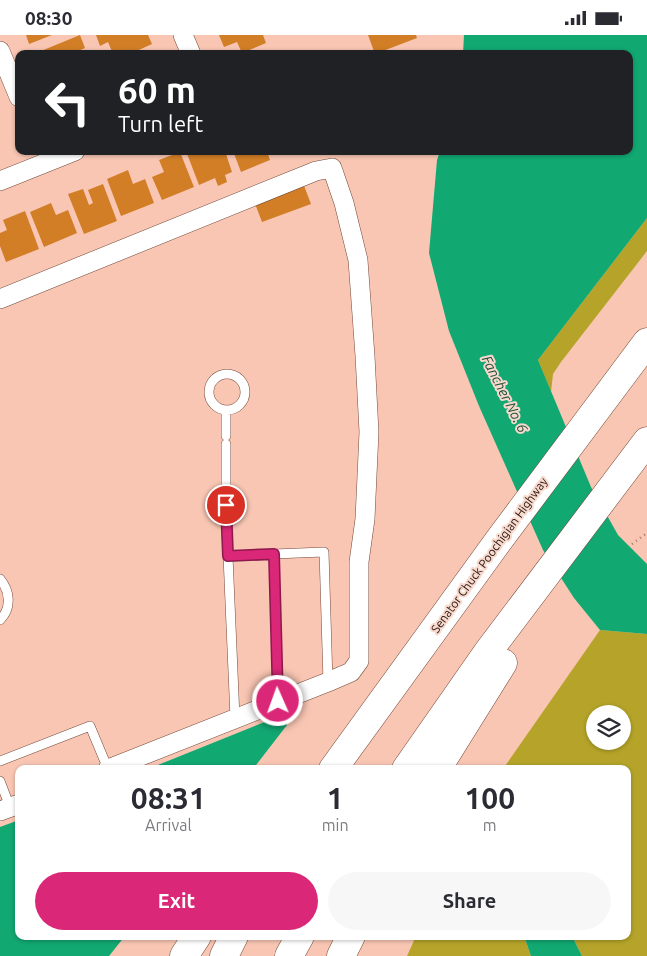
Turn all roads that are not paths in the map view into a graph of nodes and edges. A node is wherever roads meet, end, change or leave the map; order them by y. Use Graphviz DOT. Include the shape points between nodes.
graph roads {
  1 [pos="183,35"];
  2 [pos="189,50"];
  3 [pos="0,51"];
  4 [pos="15,87"];
  5 [pos="43,157"];
  6 [pos="0,181"];
  7 [pos="0,299"];
  8 [pos="647,342"];
  9 [pos="226,410"];
  10 [pos="647,441"];
  11 [pos="226,494"];
  12 [pos="226,505"];
  13 [pos="274,554"];
  14 [pos="228,556"];
  15 [pos="0,579"];
  16 [pos="536,587"];
  17 [pos="0,620"];
  18 [pos="328,681"];
  19 [pos="278,701"];
  20 [pos="235,718"];
  21 [pos="0,761"];
  22 [pos="106,765"];
  23 [pos="118,765"];
  24 [pos="334,765"];
  25 [pos="409,765"];
  26 [pos="439,765"];
  27 [pos="0,781"];
  28 [pos="10,807"];
  29 [pos="194,940"];
  30 [pos="232,940"];
  31 [pos="298,940"];
  32 [pos="349,940"];
  33 [pos="184,956"];
  34 [pos="224,956"];
  35 [pos="289,956"];
  36 [pos="342,956"];
  1 -- 2 [label="street"];
  3 -- 4 [label="street"];
  5 -- 6 [label="street"];
  7 -- 18 [label="street" via="316,171 332,168 358,260 369,432 365,519 359,562 359,661 351,671"];
  8 -- 24 [label="highway, Senator Chuck Poochigian Highway"];
  9 -- 9 [label="lane" via="239,405 245,395 243,383 229,373 216,376 208,392 212,404"];
  9 -- 11 [label="lane"];
  10 -- 16 [label="highway"];
  12 -- 14 [label="lane"];
  13 -- 14 [label="lane"];
  13 -- 18 [label="lane" via="324,552"];
  13 -- 19 [label="lane"];
  14 -- 20 [label="lane"];
  15 -- 17 [label="lane" via="9,598"];
  16 -- 25 [label="highway"];
  16 -- 26 [label="highway" via="525,631 490,680"];
  18 -- 19 [label="street"];
  19 -- 20 [label="street"];
  20 -- 23 [label="street"];
  21 -- 22 [label="lane" via="90,726"];
  27 -- 28 [label="lane"];
  29 -- 33 [label="highway"];
  30 -- 34 [label="highway"];
  31 -- 35 [label="highway"];
  32 -- 36 [label="highway"];
}
